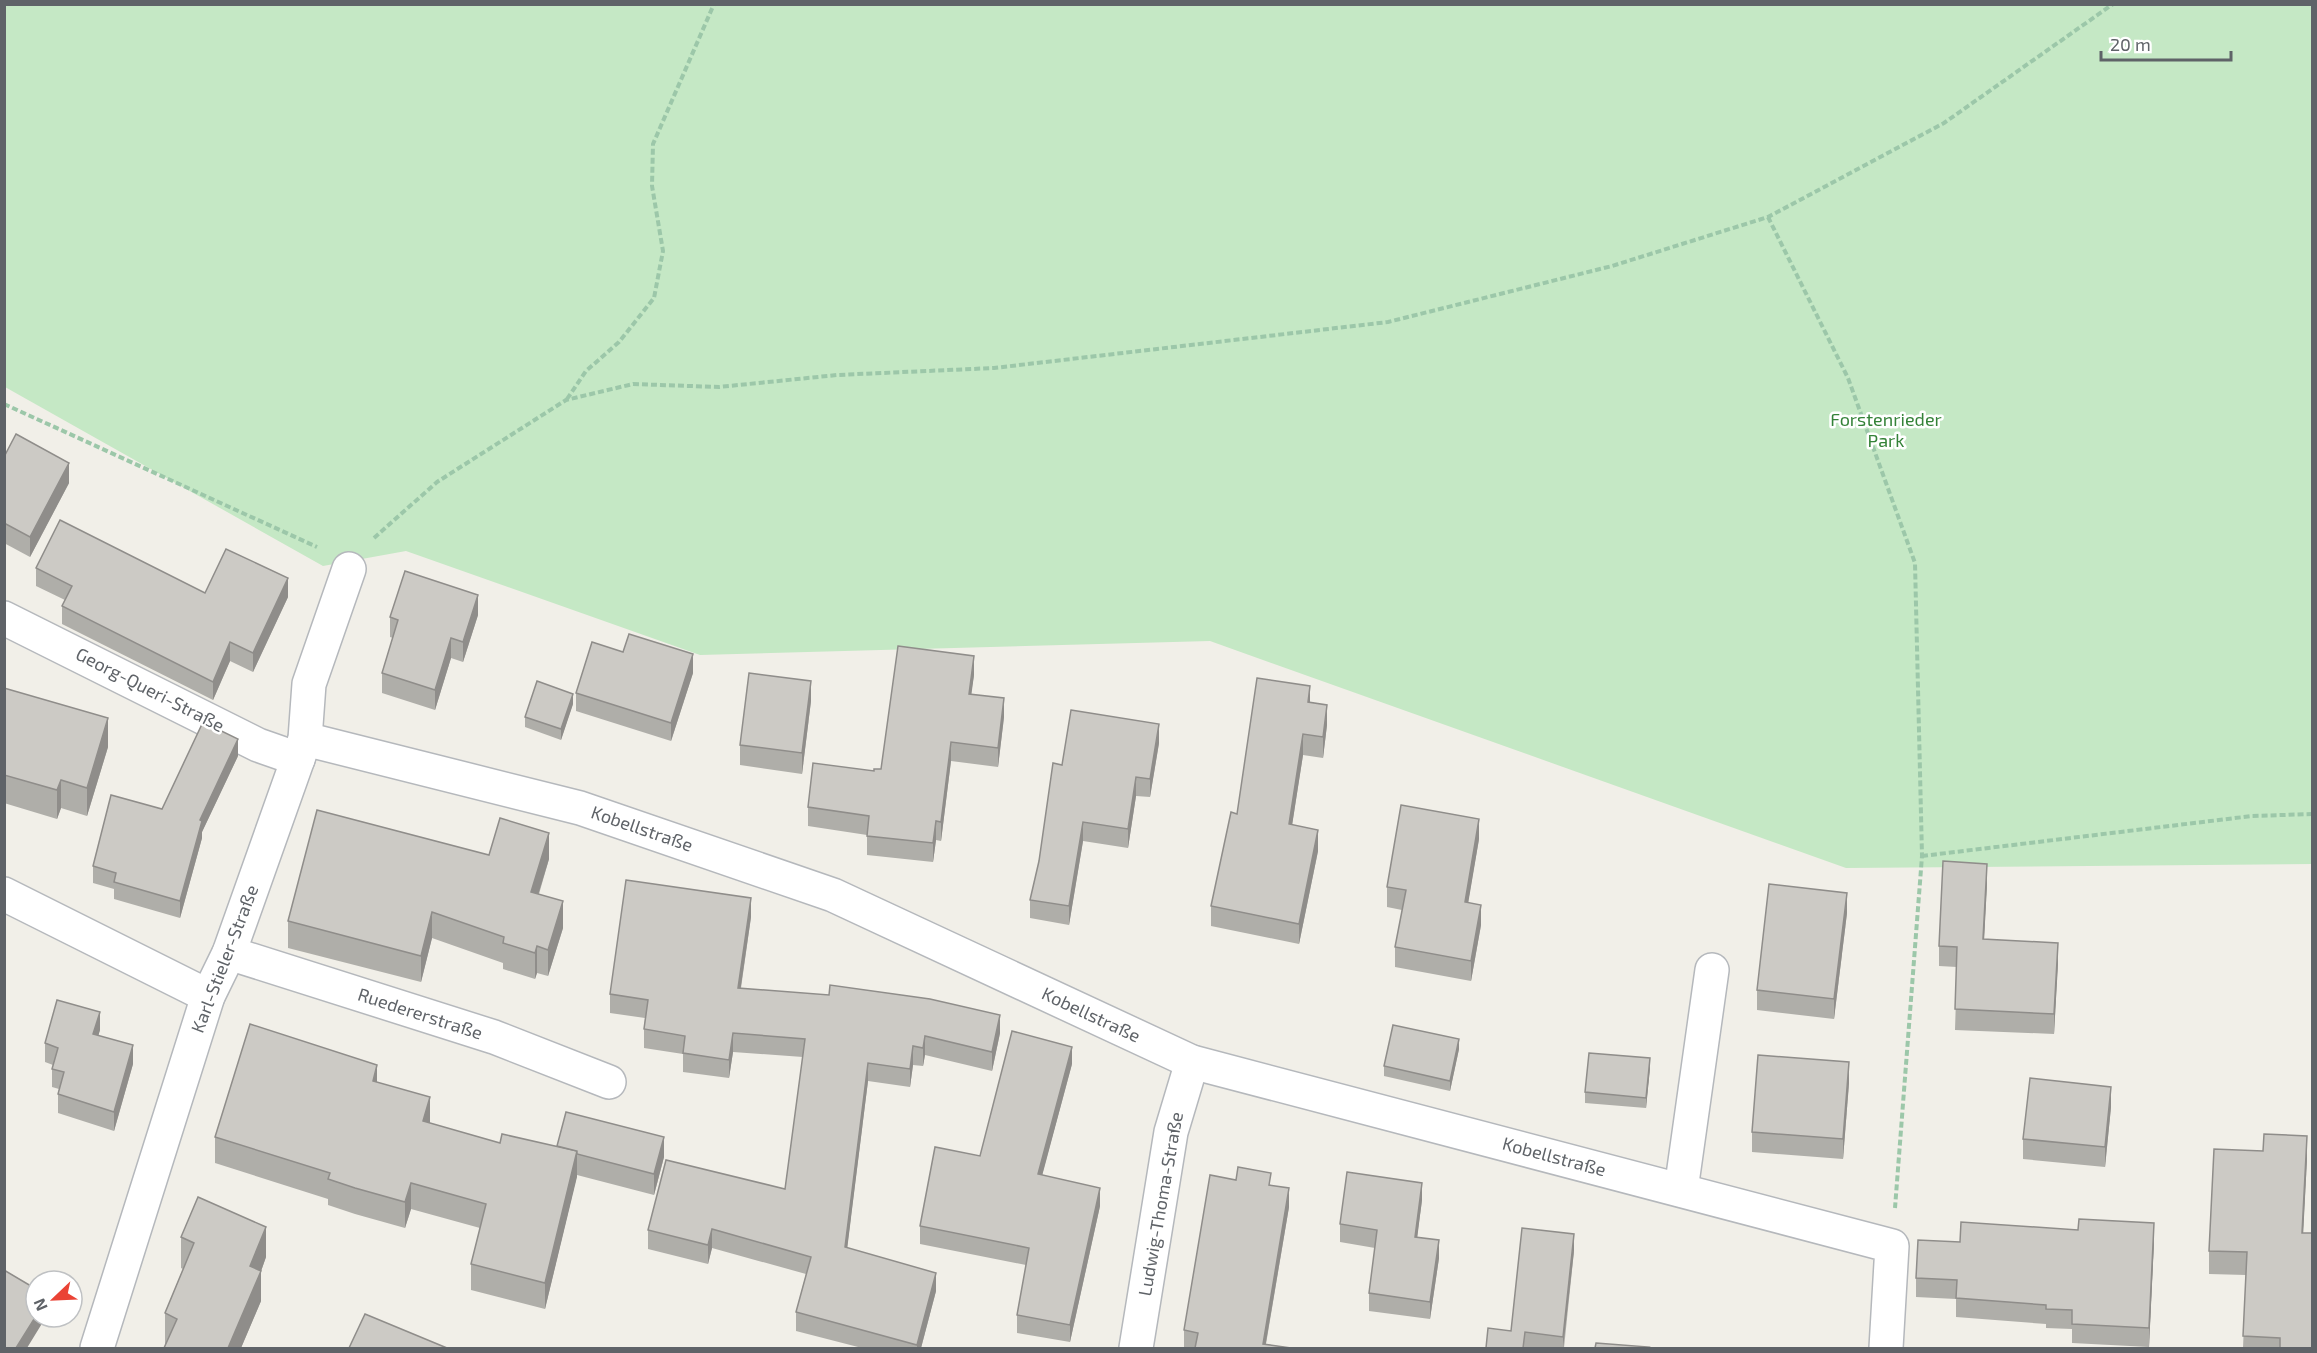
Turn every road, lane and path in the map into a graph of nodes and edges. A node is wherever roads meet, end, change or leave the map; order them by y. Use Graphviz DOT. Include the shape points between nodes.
graph roads {
  1 [pos="714,4"];
  2 [pos="2113,4"];
  3 [pos="1768,217"];
  4 [pos="566,400"];
  5 [pos="4,404"];
  6 [pos="349,569"];
  7 [pos="4,618"];
  8 [pos="301,749"];
  9 [pos="2313,814"];
  10 [pos="1922,856"];
  11 [pos="4,894"];
  12 [pos="229,953"];
  13 [pos="1712,970"];
  14 [pos="208,996"];
  15 [pos="1192,1062"];
  16 [pos="609,1082"];
  17 [pos="1681,1190"];
  18 [pos="1892,1246"];
  19 [pos="97,1348"];
  20 [pos="1136,1348"];
  21 [pos="1886,1348"];
  1 -- 4 [label="path" via="653,144 652,186 663,250 654,298 620,342 586,371"];
  2 -- 3 [label="path" via="1944,123"];
  3 -- 4 [label="path" via="1612,266 1388,322 994,368 837,375 720,387 633,384"];
  3 -- 10 [label="path" via="1848,378 1915,563"];
  4 -- 6 [label="path" via="437,482 374,537"];
  5 -- 6 [label="path" via="332,554"];
  6 -- 8 [label="street, Karl-Stieler-Straße" via="309,684"];
  7 -- 8 [label="street, Georg-Queri-Straße" via="258,745"];
  8 -- 12 [label="street, Karl-Stieler-Straße"];
  8 -- 15 [label="street, Kobellstraße" via="580,808 834,895"];
  9 -- 10 [label="path" via="2252,816"];
  10 -- 18 [label="path"];
  11 -- 14 [label="street"];
  12 -- 14 [label="street, Karl-Stieler-Straße"];
  12 -- 16 [label="street, Ruedererstraße" via="494,1037"];
  13 -- 17 [label="street"];
  14 -- 19 [label="street, Karl-Stieler-Straße"];
  15 -- 17 [label="street, Kobellstraße"];
  15 -- 20 [label="street, Ludwig-Thoma-Straße" via="1172,1132"];
  17 -- 18 [label="street, Kobellstraße"];
  18 -- 21 [label="street"];
}
